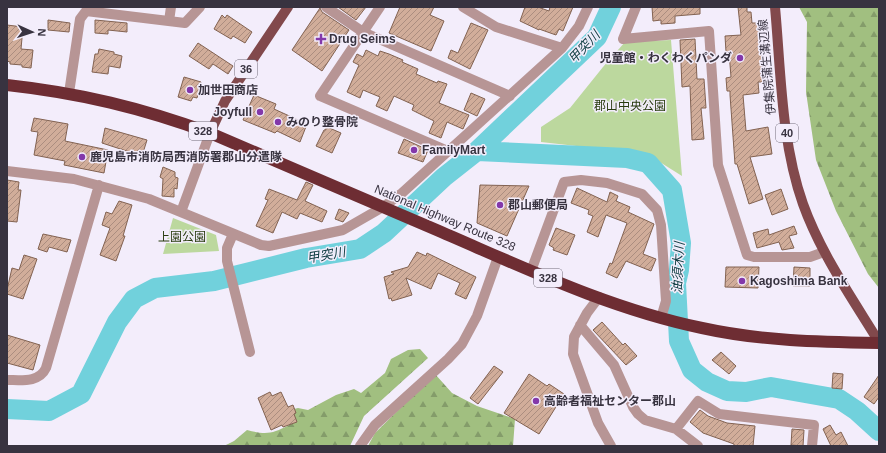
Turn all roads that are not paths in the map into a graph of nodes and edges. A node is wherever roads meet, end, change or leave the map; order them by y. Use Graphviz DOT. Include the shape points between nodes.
graph roads {
  1 [pos="171,7"];
  2 [pos="200,7"];
  3 [pos="288,7"];
  4 [pos="326,7"];
  5 [pos="380,7"];
  6 [pos="463,7"];
  7 [pos="588,7"];
  8 [pos="636,7"];
  9 [pos="775,7"];
  10 [pos="169,21"];
  11 [pos="363,32"];
  12 [pos="562,48"];
  13 [pos="7,85"];
  14 [pos="69,93"];
  15 [pos="510,96"];
  16 [pos="210,133"];
  17 [pos="448,151"];
  18 [pos="7,171"];
  19 [pos="99,185"];
  20 [pos="386,208"];
  21 [pos="181,212"];
  22 [pos="233,234"];
  23 [pos="824,252"];
  24 [pos="498,257"];
  25 [pos="531,271"];
  26 [pos="599,298"];
  27 [pos="663,319"];
  28 [pos="580,326"];
  29 [pos="879,342"];
  30 [pos="250,352"];
  31 [pos="7,380"];
  32 [pos="676,429"];
  33 [pos="360,446"];
  34 [pos="611,446"];
  35 [pos="698,446"];
  36 [pos="812,446"];
  1 -- 10 [label="street"];
  2 -- 10 [label="street" via="185,23"];
  3 -- 16 [label="main road, 36" via="225,101"];
  4 -- 11 [label="street"];
  5 -- 11 [label="street"];
  6 -- 12 [label="street" via="496,27"];
  7 -- 12 [label="street" via="579,26"];
  8 -- 23 [label="street" via="623,39 708,31 718,165 747,255 810,257"];
  9 -- 23 [label="main road, 伊集院蒲生溝辺線 / 40" via="791,162 803,205"];
  10 -- 14 [label="street" via="86,11 80,19"];
  11 -- 15 [label="street"];
  11 -- 17 [label="street" via="320,96"];
  12 -- 15 [label="street"];
  13 -- 14 [label="highway, National Highway Route 328 / 328"];
  14 -- 16 [label="highway, National Highway Route 328 / 328" via="169,118"];
  15 -- 17 [label="street"];
  16 -- 20 [label="highway, National Highway Route 328 / 328"];
  16 -- 21 [label="street"];
  17 -- 20 [label="street"];
  18 -- 19 [label="street" via="54,176"];
  19 -- 21 [label="street" via="149,199"];
  19 -- 31 [label="street" via="44,373 36,378"];
  20 -- 22 [label="street" via="343,230 269,246"];
  20 -- 24 [label="highway, National Highway Route 328 / 328"];
  21 -- 22 [label="street"];
  22 -- 30 [label="street" via="227,248 227,261"];
  23 -- 29 [label="main road, 伊集院蒲生溝辺線 / 40"];
  24 -- 25 [label="highway, National Highway Route 328 / 328"];
  24 -- 33 [label="street" via="477,316 462,344 375,425"];
  25 -- 26 [label="highway, National Highway Route 328 / 328"];
  25 -- 27 [label="street" via="564,182 582,180 607,183 642,194 657,210 661,225 666,301"];
  26 -- 27 [label="highway, National Highway Route 328 / 328"];
  26 -- 28 [label="street" via="586,313"];
  27 -- 29 [label="highway, National Highway Route 328 / 328" via="703,329 764,339"];
  28 -- 32 [label="street" via="614,365 632,407 638,414 645,420"];
  28 -- 34 [label="street" via="574,337 572,354 598,424"];
  32 -- 35 [label="street"];
  32 -- 36 [label="street" via="698,401 719,414 814,425"];
}
